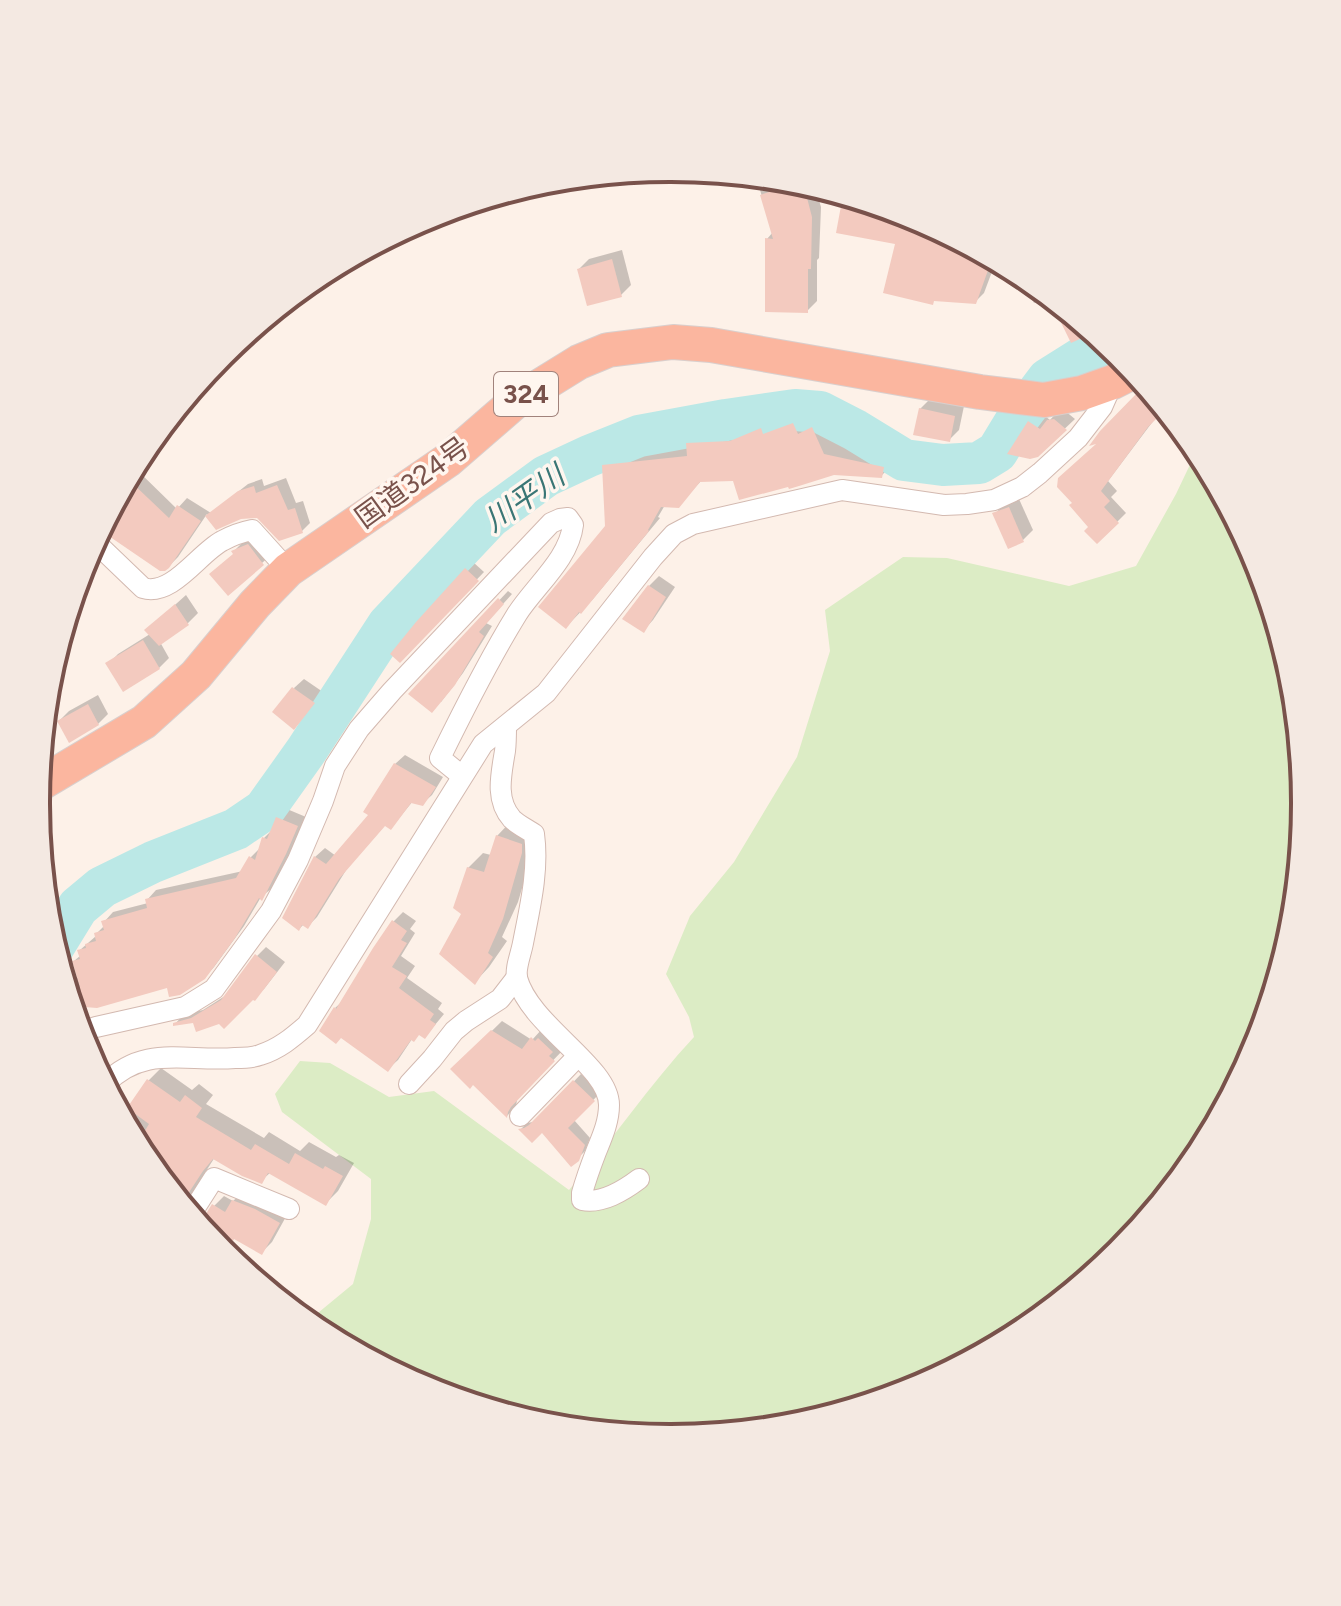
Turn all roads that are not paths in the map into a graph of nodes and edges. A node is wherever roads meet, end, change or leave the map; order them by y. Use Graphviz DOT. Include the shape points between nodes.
graph roads {
  1 [pos="1122,378"];
  2 [pos="1122,378"];
  3 [pos="104,551"];
  4 [pos="288,570"];
  5 [pos="506,726"];
  6 [pos="462,776"];
  7 [pos="51,777"];
  8 [pos="517,977"];
  9 [pos="93,1028"];
  10 [pos="578,1056"];
  11 [pos="113,1076"];
  12 [pos="409,1084"];
  13 [pos="520,1116"];
  14 [pos="639,1179"];
  15 [pos="197,1204"];
  16 [pos="289,1209"];
  1 -- 4 [label="highway, 国道324号 / 324" via="1044,400 711,345 673,342 608,350 516,401 448,460"];
  2 -- 5 [label="street" via="1078,438 1022,487 994,500 944,505 842,490 693,524 674,534 546,693"];
  3 -- 4 [label="street" via="150,590 170,584 220,542 252,530"];
  4 -- 7 [label="highway, 国道324号 / 324" via="196,675 144,722"];
  5 -- 6 [label="street" via="483,744"];
  5 -- 8 [label="street" via="500,791 514,821 534,834 537,860"];
  6 -- 9 [label="street" via="440,758 499,645 572,535 568,518 551,523 359,729 335,766 298,860 271,911 214,989 185,1007"];
  6 -- 11 [label="street" via="307,1025 281,1046 257,1056 144,1060"];
  8 -- 10 [label="street" via="531,1007"];
  8 -- 12 [label="street" via="500,999 454,1031"];
  10 -- 13 [label="street"];
  10 -- 14 [label="street" via="602,1083 609,1106 582,1200 599,1200"];
  15 -- 16 [label="street" via="214,1178"];
}
